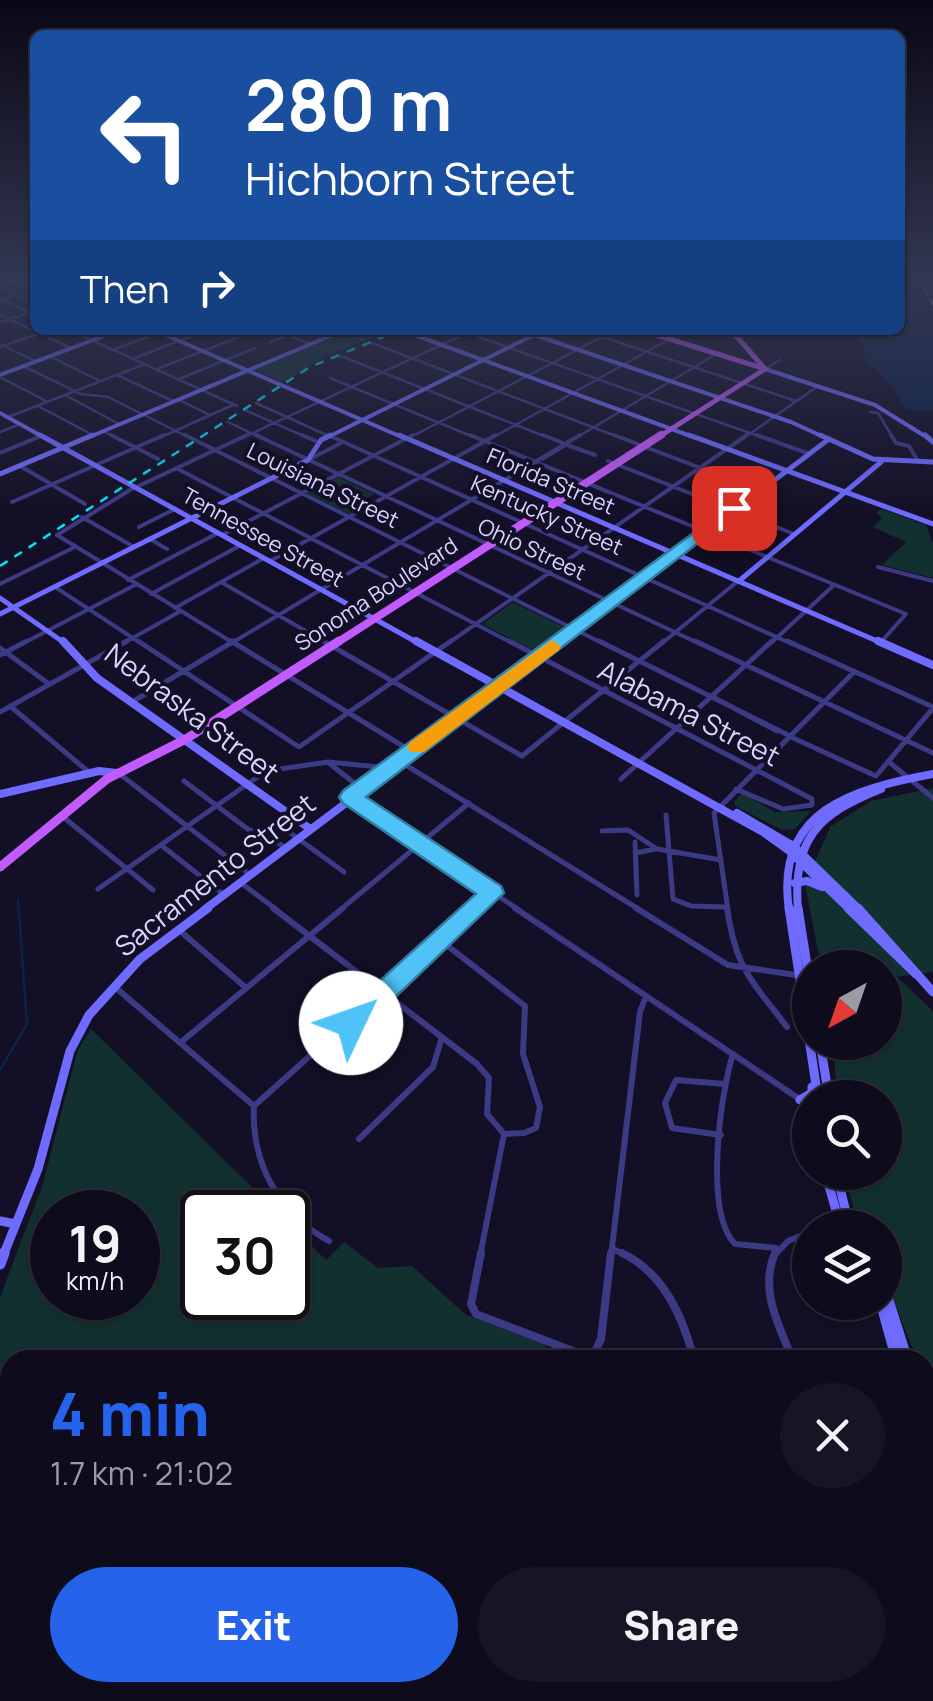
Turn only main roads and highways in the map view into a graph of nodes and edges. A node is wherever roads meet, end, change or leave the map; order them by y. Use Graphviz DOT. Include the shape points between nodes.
graph roads {
  1 [pos="48,356"];
  2 [pos="217,356"];
  3 [pos="281,356"];
  4 [pos="472,356"];
  5 [pos="489,356"];
  6 [pos="597,356"];
  7 [pos="724,356"];
  8 [pos="729,356"];
  9 [pos="757,357"];
  10 [pos="482,360"];
  11 [pos="750,363"];
  12 [pos="765,369"];
  13 [pos="248,370"];
  14 [pos="0,376"];
  15 [pos="721,398"];
  16 [pos="0,413"];
  17 [pos="362,420"];
  18 [pos="672,430"];
  19 [pos="829,439"];
  20 [pos="933,444"];
  21 [pos="62,448"];
  22 [pos="881,462"];
  23 [pos="933,462"];
  24 [pos="783,470"];
  25 [pos="0,474"];
  26 [pos="844,492"];
  27 [pos="556,502"];
  28 [pos="191,518"];
  29 [pos="933,524"];
  30 [pos="674,554"];
  31 [pos="738,581"];
  32 [pos="0,598"];
  33 [pos="14,607"];
  34 [pos="0,614"];
  35 [pos="375,619"];
  36 [pos="933,664"];
  37 [pos="497,687"];
  38 [pos="186,740"];
  39 [pos="117,772"];
  40 [pos="933,777"];
  41 [pos="0,794"];
  42 [pos="719,808"];
  43 [pos="310,828"];
  44 [pos="769,828"];
  45 [pos="808,831"];
  46 [pos="796,853"];
  47 [pos="0,867"];
  48 [pos="822,872"];
  49 [pos="795,884"];
  50 [pos="834,894"];
  51 [pos="798,950"];
  52 [pos="801,950"];
  53 [pos="916,974"];
  54 [pos="933,992"];
  55 [pos="810,1060"];
  56 [pos="812,1077"];
  57 [pos="813,1080"];
  58 [pos="0,1221"];
  59 [pos="16,1224"];
  60 [pos="0,1264"];
  61 [pos="886,1320"];
  62 [pos="894,1320"];
  63 [pos="894,1350"];
  64 [pos="904,1350"];
  1 -- 14 [label="main road"];
  2 -- 13 [label="main road, Florida Street"];
  3 -- 13 [label="main road"];
  4 -- 10 [label="main road"];
  5 -- 10 [label="main road"];
  6 -- 15 [label="main road"];
  7 -- 12 [label="main road"];
  8 -- 11 [label="main road"];
  9 -- 11 [label="main road"];
  9 -- 12 [label="main road"];
  10 -- 17 [label="main road"];
  10 -- 18 [label="main road"];
  11 -- 12 [label="main road"];
  12 -- 15 [label="main road, Sonoma Boulevard"];
  12 -- 20 [label="main road" via="896,413"];
  13 -- 17 [label="main road, Florida Street"];
  13 -- 21 [label="main road"];
  15 -- 18 [label="main road, Sonoma Boulevard"];
  15 -- 19 [label="main road"];
  16 -- 21 [label="main road, Tennessee Street"];
  17 -- 27 [label="main road, Florida Street"];
  17 -- 28 [label="main road" via="318,442 308,460"];
  18 -- 24 [label="main road"];
  18 -- 27 [label="main road, Sonoma Boulevard"];
  19 -- 22 [label="main road"];
  19 -- 24 [label="main road, Sacramento Street"];
  21 -- 25 [label="main road"];
  21 -- 28 [label="main road, Tennessee Street"];
  22 -- 23 [label="main road"];
  22 -- 26 [label="main road"];
  24 -- 26 [label="main road"];
  24 -- 30 [label="main road, Sacramento Street"];
  26 -- 29 [label="main road"];
  26 -- 31 [label="main road"];
  27 -- 30 [label="main road, Florida Street"];
  27 -- 35 [label="main road, Sonoma Boulevard"];
  28 -- 33 [label="main road"];
  28 -- 35 [label="main road, Tennessee Street"];
  30 -- 31 [label="main road, Florida Street"];
  30 -- 37 [label="main road, Sacramento Street"];
  31 -- 36 [label="main road, Florida Street"];
  32 -- 33 [label="main road, Nebraska Street"];
  33 -- 34 [label="main road"];
  33 -- 38 [label="main road, Nebraska Street"];
  35 -- 37 [label="main road, Tennessee Street"];
  35 -- 38 [label="main road, Sonoma Boulevard"];
  37 -- 42 [label="main road, Tennessee Street"];
  37 -- 43 [label="main road, Sacramento Street"];
  38 -- 39 [label="main road, Sonoma Boulevard"];
  38 -- 43 [label="main road, Nebraska Street"];
  39 -- 41 [label="main road"];
  39 -- 47 [label="main road, Sonoma Boulevard"];
  40 -- 45 [label="main road" via="846,795 822,810"];
  42 -- 44 [label="main road, Tennessee Street"];
  42 -- 46 [label="main road, Tennessee Street"];
  43 -- 59 [label="main road, Sacramento Street" via="177,929 90,1015 70,1051"];
  44 -- 45 [label="main road"];
  44 -- 46 [label="main road, Tennessee Street"];
  45 -- 46 [label="main road"];
  45 -- 48 [label="main road"];
  46 -- 48 [label="main road"];
  46 -- 49 [label="main road"];
  46 -- 50 [label="main road"];
  46 -- 51 [label="main road" via="785,876"];
  48 -- 53 [label="main road"];
  49 -- 50 [label="main road" via="813,883"];
  49 -- 52 [label="main road"];
  50 -- 53 [label="main road"];
  53 -- 54 [label="main road"];
  55 -- 56 [label="main road"];
  56 -- 57 [label="main road"];
  58 -- 59 [label="main road"];
  59 -- 60 [label="main road, Sacramento Street"];
  61 -- 63 [label="main road"];
  62 -- 64 [label="main road"];
}
